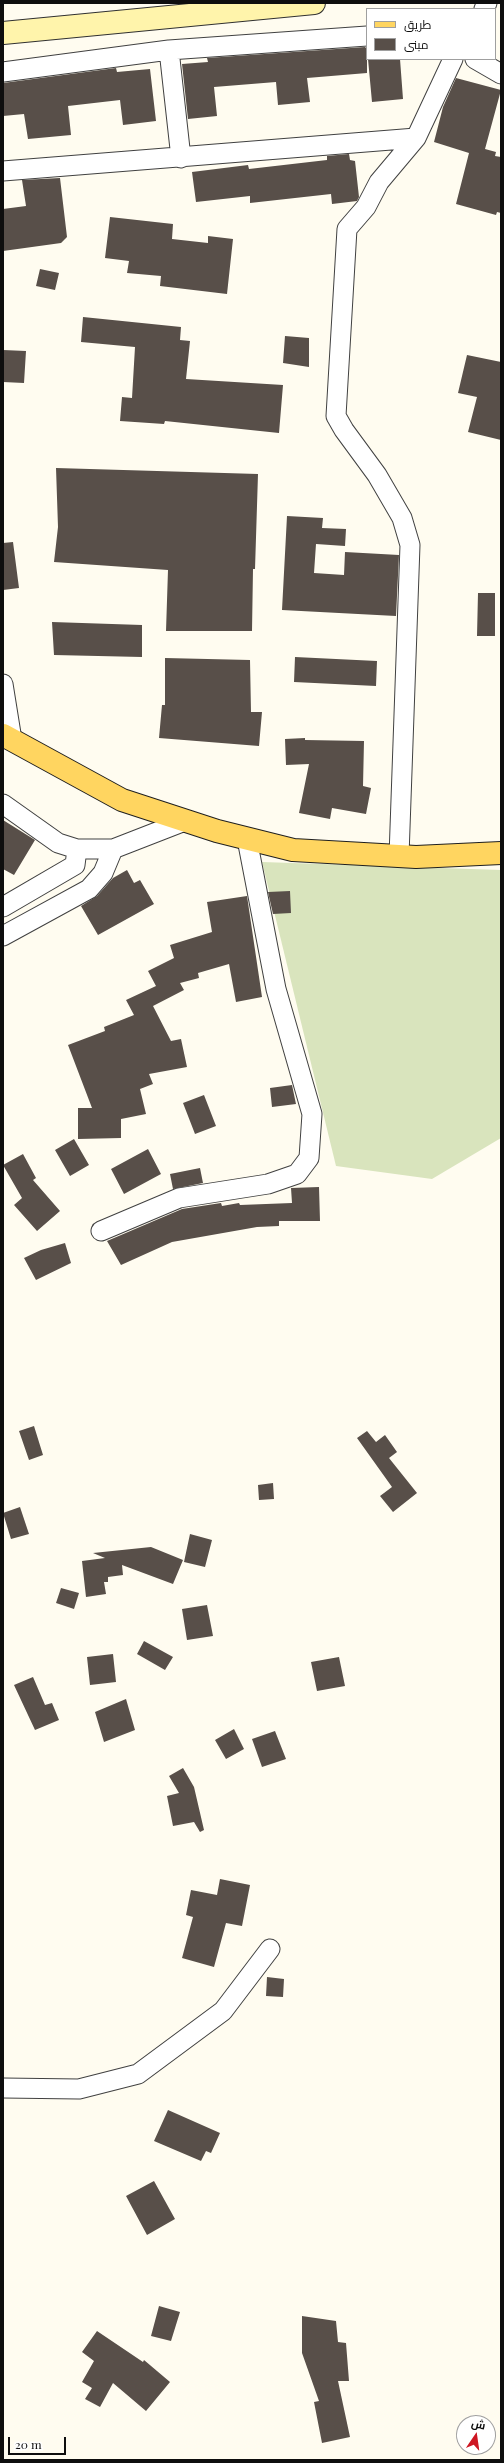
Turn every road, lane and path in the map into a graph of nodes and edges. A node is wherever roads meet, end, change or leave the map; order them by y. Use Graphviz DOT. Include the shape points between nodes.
graph roads {
  1 [pos="314,3"];
  2 [pos="3,32"];
  3 [pos="366,36"];
  4 [pos="169,50"];
  5 [pos="453,60"];
  6 [pos="477,60"];
  7 [pos="3,72"];
  8 [pos="501,74"];
  9 [pos="416,138"];
  10 [pos="181,158"];
  11 [pos="3,171"];
  12 [pos="3,684"];
  13 [pos="7,738"];
  14 [pos="3,804"];
  15 [pos="185,821"];
  16 [pos="247,839"];
  17 [pos="77,849"];
  18 [pos="114,849"];
  19 [pos="501,854"];
  20 [pos="399,856"];
  21 [pos="103,873"];
  22 [pos="3,907"];
  23 [pos="3,936"];
  24 [pos="101,1231"];
  25 [pos="270,1949"];
  26 [pos="3,2088"];
  1 -- 2 [label="main road"];
  3 -- 4 [label="street"];
  4 -- 7 [label="street"];
  4 -- 10 [label="street"];
  5 -- 9 [label="street"];
  6 -- 8 [label="street"];
  9 -- 10 [label="street"];
  9 -- 20 [label="street" via="379,182 366,208 346,229 336,397 336,416 377,475 402,518 410,545"];
  10 -- 11 [label="street"];
  12 -- 13 [label="street"];
  13 -- 15 [label="main road" via="122,800"];
  14 -- 17 [label="street" via="58,843"];
  15 -- 16 [label="main road"];
  15 -- 18 [label="street"];
  16 -- 20 [label="main road" via="293,850"];
  16 -- 24 [label="street" via="276,990 312,1114 309,1158 297,1174 268,1184 179,1198"];
  17 -- 18 [label="street"];
  17 -- 21 [label="street"];
  17 -- 22 [label="street" via="75,865"];
  18 -- 21 [label="street"];
  19 -- 20 [label="main road"];
  21 -- 23 [label="street" via="89,889"];
  25 -- 26 [label="street" via="222,2011 138,2074 79,2089"];
}
